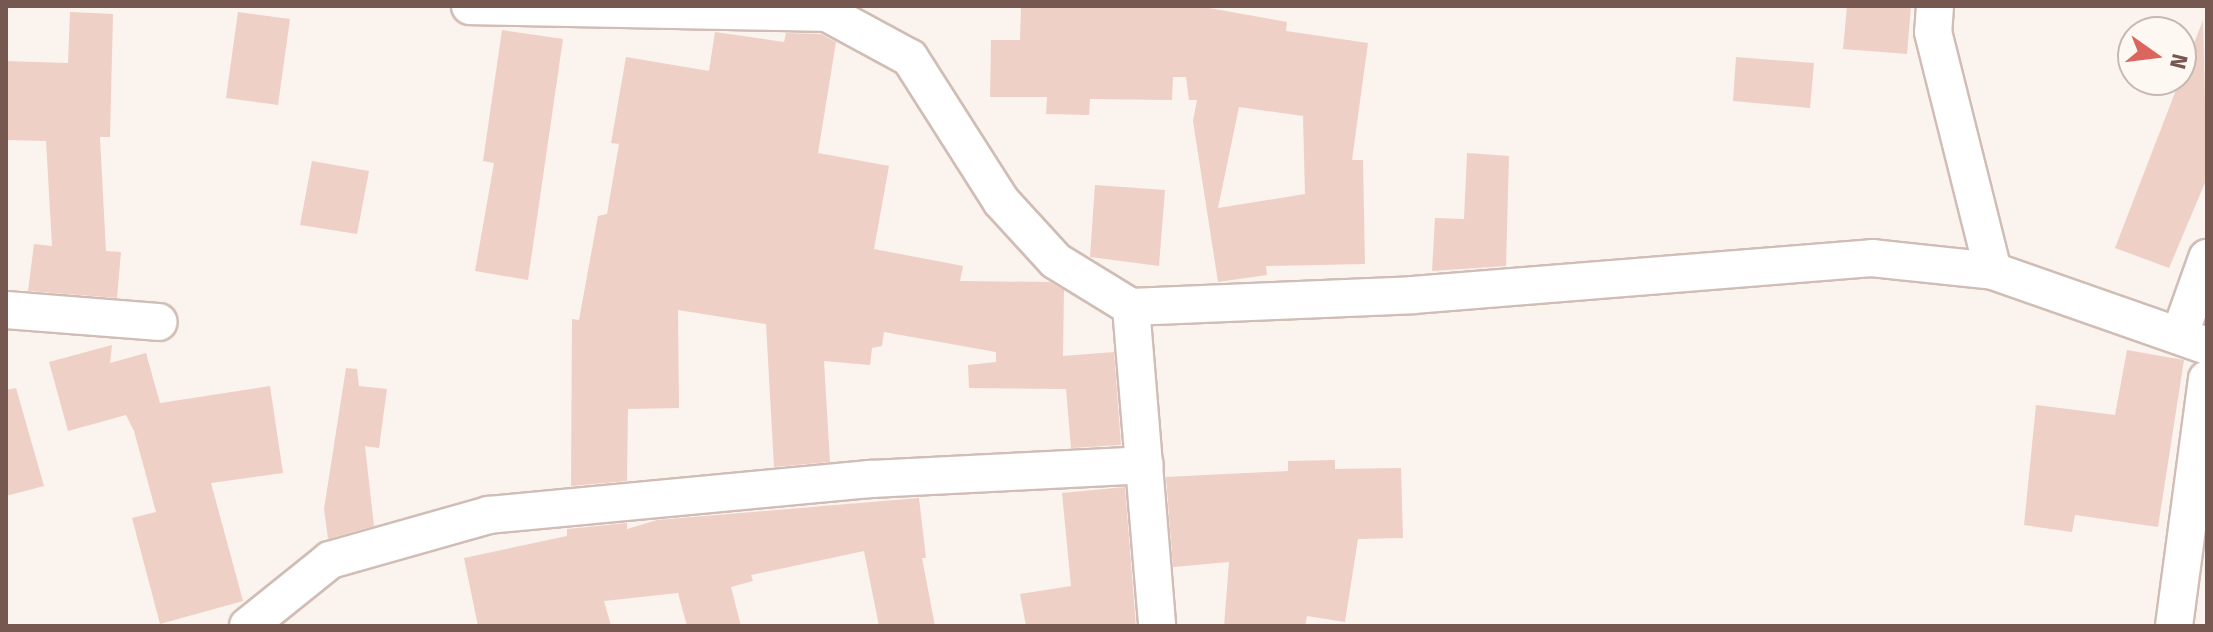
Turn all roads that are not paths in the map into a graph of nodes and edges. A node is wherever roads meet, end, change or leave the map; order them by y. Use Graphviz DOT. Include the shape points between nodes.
graph roads {
  1 [pos="470,6"];
  2 [pos="1935,6"];
  3 [pos="827,9"];
  4 [pos="2207,258"];
  5 [pos="1993,271"];
  6 [pos="1131,307"];
  7 [pos="6,310"];
  8 [pos="159,322"];
  9 [pos="2193,340"];
  10 [pos="2207,379"];
  11 [pos="1145,465"];
  12 [pos="248,626"];
  13 [pos="1157,626"];
  14 [pos="2174,626"];
  1 -- 3 [label="street"];
  2 -- 5 [label="street" via="1933,32"];
  3 -- 6 [label="street" via="910,58 1001,201 1056,261"];
  4 -- 9 [label="street"];
  5 -- 6 [label="street" via="1872,258 1413,295"];
  5 -- 9 [label="street"];
  6 -- 11 [label="street"];
  7 -- 8 [label="street"];
  10 -- 14 [label="street"];
  11 -- 12 [label="street" via="870,479 489,515 330,560"];
  11 -- 13 [label="street"];
}
